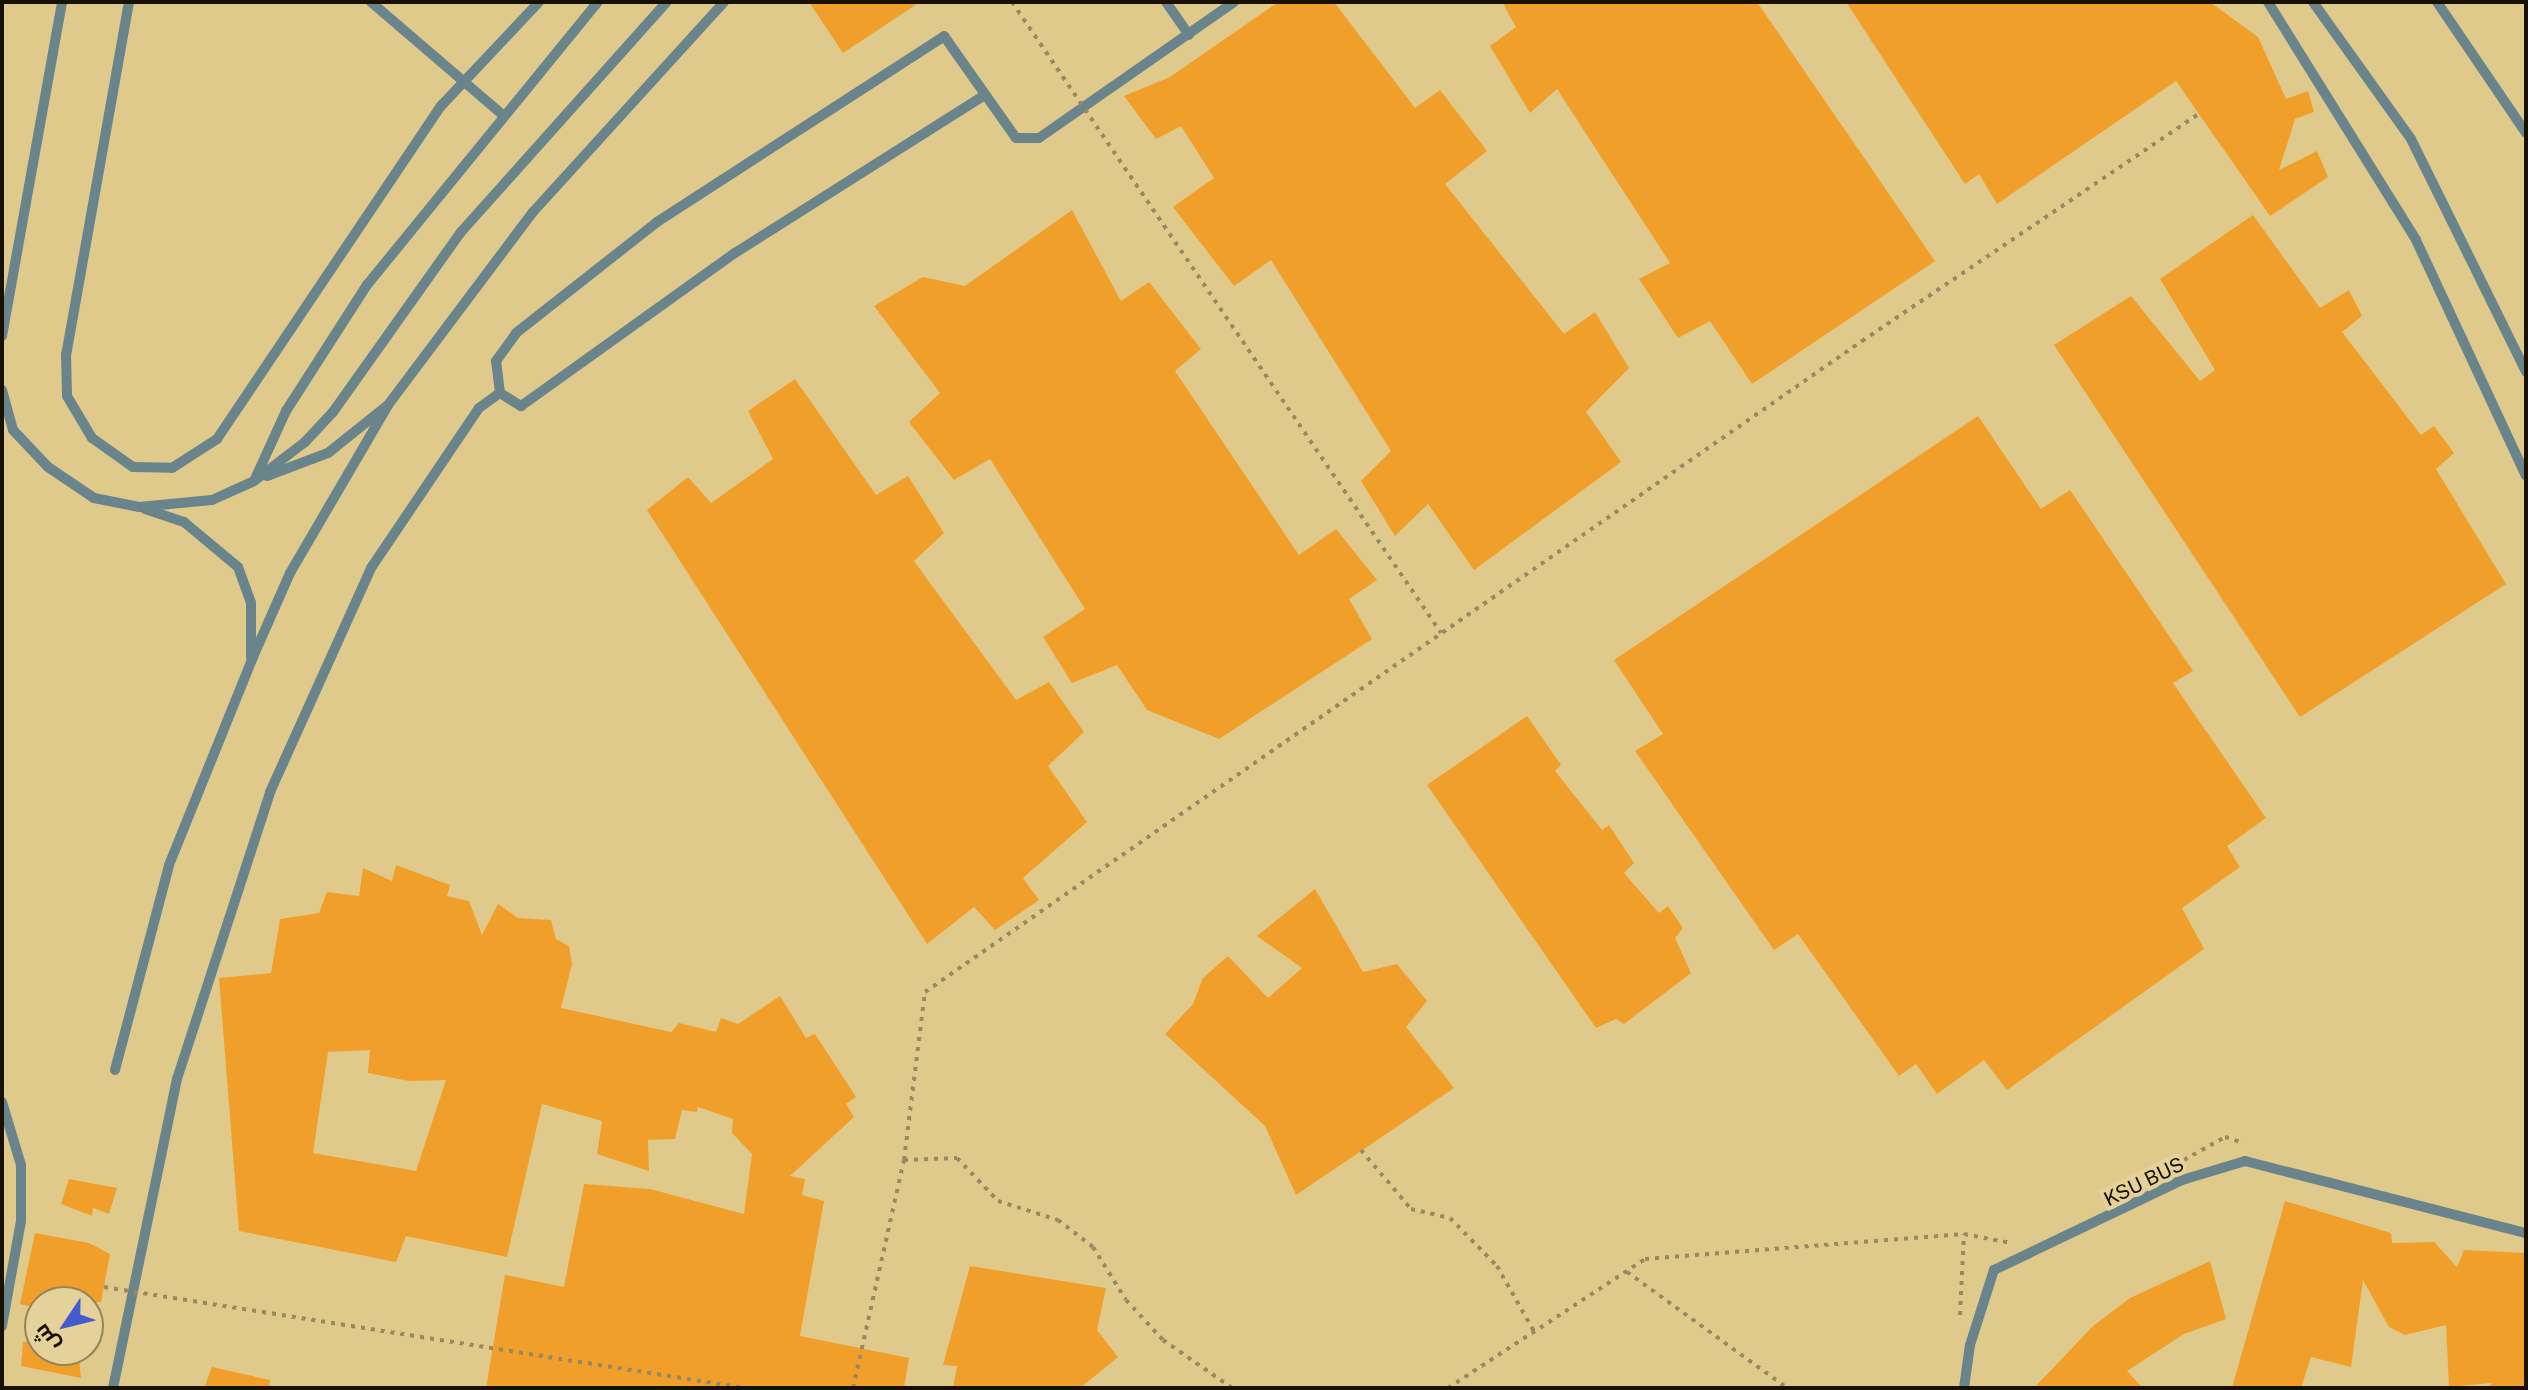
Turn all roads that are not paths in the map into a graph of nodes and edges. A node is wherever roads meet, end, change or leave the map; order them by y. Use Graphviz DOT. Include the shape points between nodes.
graph roads {
  1 [pos="53,2"];
  2 [pos="62,2"];
  3 [pos="129,2"];
  4 [pos="371,2"];
  5 [pos="539,2"];
  6 [pos="598,2"];
  7 [pos="667,2"];
  8 [pos="724,2"];
  9 [pos="1166,2"];
  10 [pos="1234,2"];
  11 [pos="2268,2"];
  12 [pos="2313,2"];
  13 [pos="2437,2"];
  14 [pos="57,28"];
  15 [pos="1189,35"];
  16 [pos="466,79"];
  17 [pos="985,95"];
  18 [pos="503,115"];
  19 [pos="2526,133"];
  20 [pos="2,336"];
  21 [pos="2526,372"];
  22 [pos="2,390"];
  23 [pos="500,393"];
  24 [pos="388,405"];
  25 [pos="2526,476"];
  26 [pos="254,481"];
  27 [pos="139,507"];
  28 [pos="251,664"];
  29 [pos="115,1070"];
  30 [pos="2,1102"];
  31 [pos="2526,1233"];
  32 [pos="2,1326"];
  33 [pos="113,1388"];
  34 [pos="1964,1388"];
  1 -- 14 [label="lane"];
  2 -- 14 [label="lane"];
  3 -- 16 [label="lane" via="66,354 67,396 92,438 133,467 172,468 217,439 441,106"];
  4 -- 16 [label="lane"];
  5 -- 16 [label="lane"];
  6 -- 18 [label="lane"];
  7 -- 26 [label="lane" via="461,232 333,412 305,442"];
  8 -- 24 [label="lane" via="533,212"];
  9 -- 15 [label="lane"];
  10 -- 15 [label="lane"];
  11 -- 25 [label="lane" via="2416,240"];
  12 -- 21 [label="lane" via="2411,139"];
  13 -- 19 [label="lane"];
  14 -- 20 [label="lane"];
  15 -- 17 [label="lane" via="1039,138 1016,138"];
  16 -- 18 [label="lane"];
  17 -- 23 [label="lane" via="735,253 521,406"];
  17 -- 23 [label="lane" via="944,36 657,222 516,333 496,361"];
  18 -- 26 [label="lane" via="367,285 286,411"];
  22 -- 27 [label="lane" via="13,430 48,467 94,498"];
  23 -- 33 [label="lane" via="469,420 371,568 270,792 177,1079"];
  24 -- 26 [label="lane" via="328,453"];
  24 -- 28 [label="lane" via="290,573"];
  26 -- 27 [label="lane" via="212,500"];
  27 -- 28 [label="lane" via="184,522 238,567 251,603"];
  28 -- 29 [label="lane" via="169,865"];
  30 -- 32 [label="lane" via="21,1165 21,1221"];
  31 -- 34 [label="lane, KSU BUS" via="2245,1161 2182,1180 1994,1270 1970,1345"];
}
